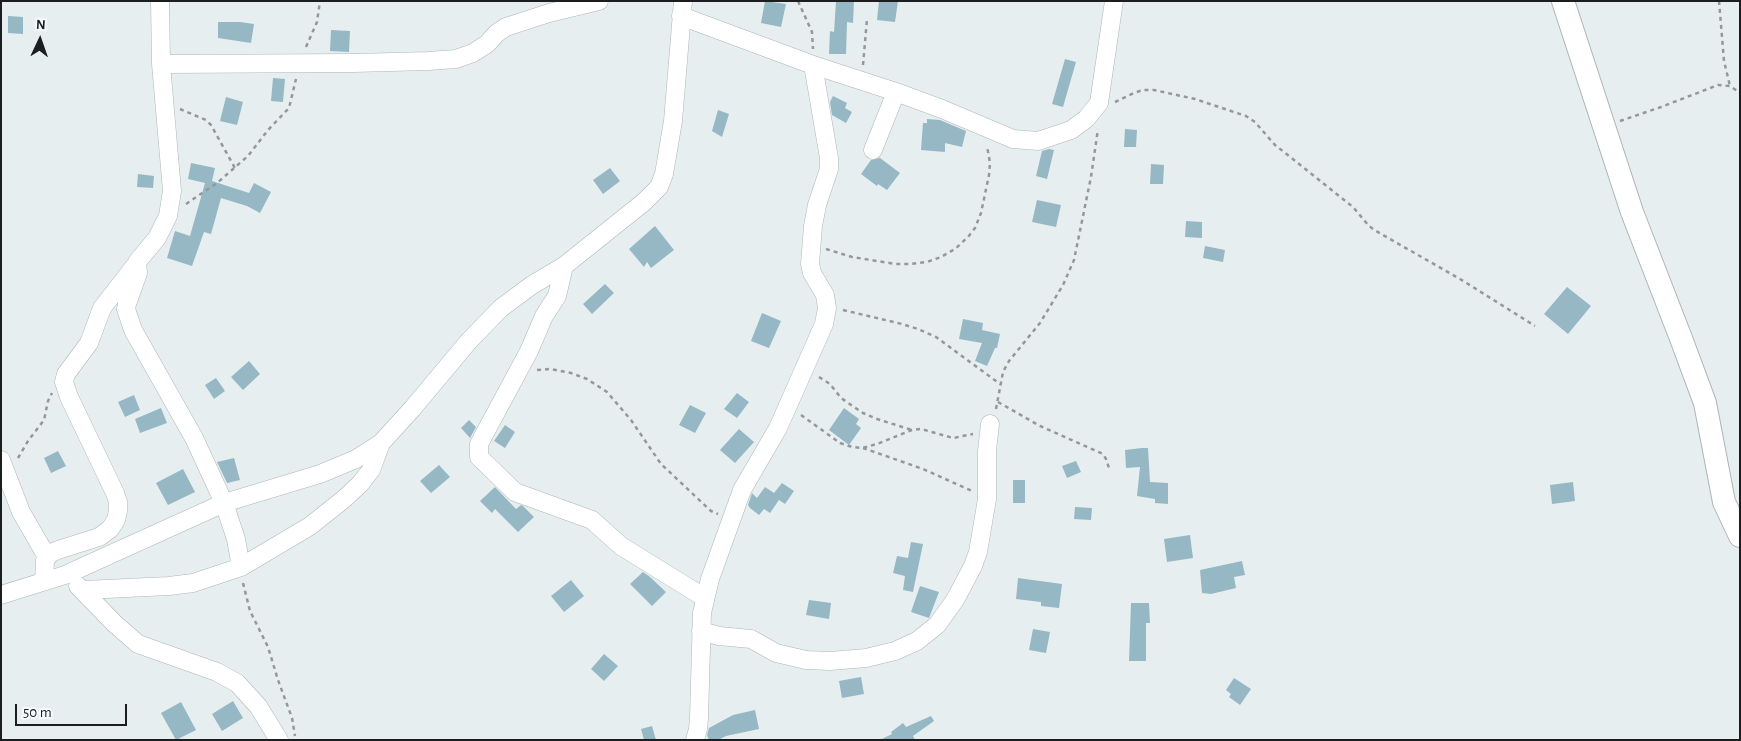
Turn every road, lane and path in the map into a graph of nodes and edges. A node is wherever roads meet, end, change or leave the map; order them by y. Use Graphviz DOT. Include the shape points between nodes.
graph roads {
  1 [pos="160,1"];
  2 [pos="320,1"];
  3 [pos="598,1"];
  4 [pos="798,1"];
  5 [pos="1114,1"];
  6 [pos="1563,1"];
  7 [pos="1720,1"];
  8 [pos="682,9"];
  9 [pos="867,19"];
  10 [pos="300,63"];
  11 [pos="161,64"];
  12 [pos="813,65"];
  13 [pos="862,81"];
  14 [pos="1730,86"];
  15 [pos="896,92"];
  16 [pos="1740,93"];
  17 [pos="165,103"];
  18 [pos="1099,107"];
  19 [pos="979,124"];
  20 [pos="1604,125"];
  21 [pos="872,150"];
  22 [pos="235,168"];
  23 [pos="168,216"];
  24 [pos="811,243"];
  25 [pos="137,262"];
  26 [pos="564,266"];
  27 [pos="827,308"];
  28 [pos="1535,326"];
  29 [pos="804,368"];
  30 [pos="516,377"];
  31 [pos="64,382"];
  32 [pos="1000,384"];
  33 [pos="998,402"];
  34 [pos="790,405"];
  35 [pos="990,424"];
  36 [pos="912,430"];
  37 [pos="380,443"];
  38 [pos="862,448"];
  39 [pos="4,469"];
  40 [pos="1110,472"];
  41 [pos="987,499"];
  42 [pos="224,503"];
  43 [pos="731,518"];
  44 [pos="1740,536"];
  45 [pos="47,557"];
  46 [pos="241,567"];
  47 [pos="65,575"];
  48 [pos="44,581"];
  49 [pos="84,590"];
  50 [pos="1,595"];
  51 [pos="705,598"];
  52 [pos="701,632"];
  53 [pos="279,740"];
  54 [pos="296,740"];
  55 [pos="695,740"];
  1 -- 11 [label="street"];
  2 -- 10 [label="path" via="316,22"];
  3 -- 10 [label="street" via="506,27 473,53 456,59"];
  4 -- 12 [label="path" via="812,32"];
  5 -- 18 [label="street"];
  6 -- 20 [label="street"];
  7 -- 14 [label="path" via="1724,61"];
  8 -- 12 [label="street"];
  8 -- 26 [label="street" via="673,121 659,187"];
  9 -- 13 [label="path"];
  10 -- 11 [label="street"];
  10 -- 22 [label="path" via="289,108"];
  11 -- 17 [label="street"];
  12 -- 13 [label="street"];
  12 -- 24 [label="street" via="829,170 817,205"];
  13 -- 15 [label="street"];
  14 -- 16 [label="path"];
  14 -- 20 [label="path" via="1718,86"];
  15 -- 19 [label="street"];
  15 -- 21 [label="street"];
  17 -- 22 [label="path" via="206,120"];
  17 -- 23 [label="street" via="172,191"];
  18 -- 19 [label="street" via="1071,130 1038,141 1013,139"];
  18 -- 28 [label="path" via="1143,90 1154,90 1246,116 1282,150 1353,207 1369,226"];
  18 -- 32 [label="path" via="1097,144 1074,260 1040,323 1003,372"];
  19 -- 24 [label="path" via="990,163 986,194 975,228 955,249 927,262 896,264 852,256"];
  20 -- 44 [label="street" via="1632,212 1705,403 1724,502"];
  22 -- 23 [label="path" via="217,184"];
  23 -- 25 [label="street" via="157,238"];
  24 -- 27 [label="street" via="812,273 825,295"];
  25 -- 31 [label="street" via="102,308 89,343 66,374"];
  25 -- 42 [label="street" via="138,273 127,304 128,317 194,438"];
  26 -- 30 [label="street" via="557,296 544,316"];
  26 -- 37 [label="street" via="532,285 495,314"];
  27 -- 29 [label="street" via="824,324"];
  27 -- 32 [label="path" via="918,328 936,337"];
  29 -- 34 [label="street"];
  29 -- 36 [label="path" via="863,412"];
  30 -- 43 [label="path" via="550,369 587,378 607,392 661,464 711,511"];
  30 -- 51 [label="street" via="479,444 480,459 515,492 592,520 621,546"];
  31 -- 39 [label="path" via="50,396 44,420"];
  31 -- 45 [label="street" via="115,493 118,511 110,529 99,537 58,550"];
  32 -- 33 [label="path"];
  33 -- 35 [label="path"];
  33 -- 40 [label="path" via="1040,426 1103,454"];
  34 -- 38 [label="path" via="840,443"];
  34 -- 43 [label="street" via="742,490"];
  35 -- 36 [label="path" via="977,434 962,437"];
  35 -- 41 [label="street"];
  36 -- 38 [label="path"];
  37 -- 42 [label="street" via="356,459 320,474"];
  37 -- 46 [label="street" via="371,470 344,499 310,526"];
  38 -- 41 [label="path" via="923,469"];
  39 -- 45 [label="street" via="21,512"];
  41 -- 52 [label="street" via="978,552 955,600 936,624 916,641 895,651 866,658 806,660 776,653 751,639"];
  42 -- 46 [label="street" via="236,538"];
  42 -- 47 [label="street"];
  43 -- 51 [label="street"];
  45 -- 48 [label="street"];
  46 -- 49 [label="street" via="169,586"];
  46 -- 54 [label="path" via="245,595 268,647 294,724"];
  47 -- 48 [label="street"];
  47 -- 49 [label="street"];
  48 -- 50 [label="street"];
  49 -- 53 [label="street" via="138,644 217,672 237,683 258,706"];
  51 -- 52 [label="street"];
  52 -- 55 [label="street" via="699,718"];
}
